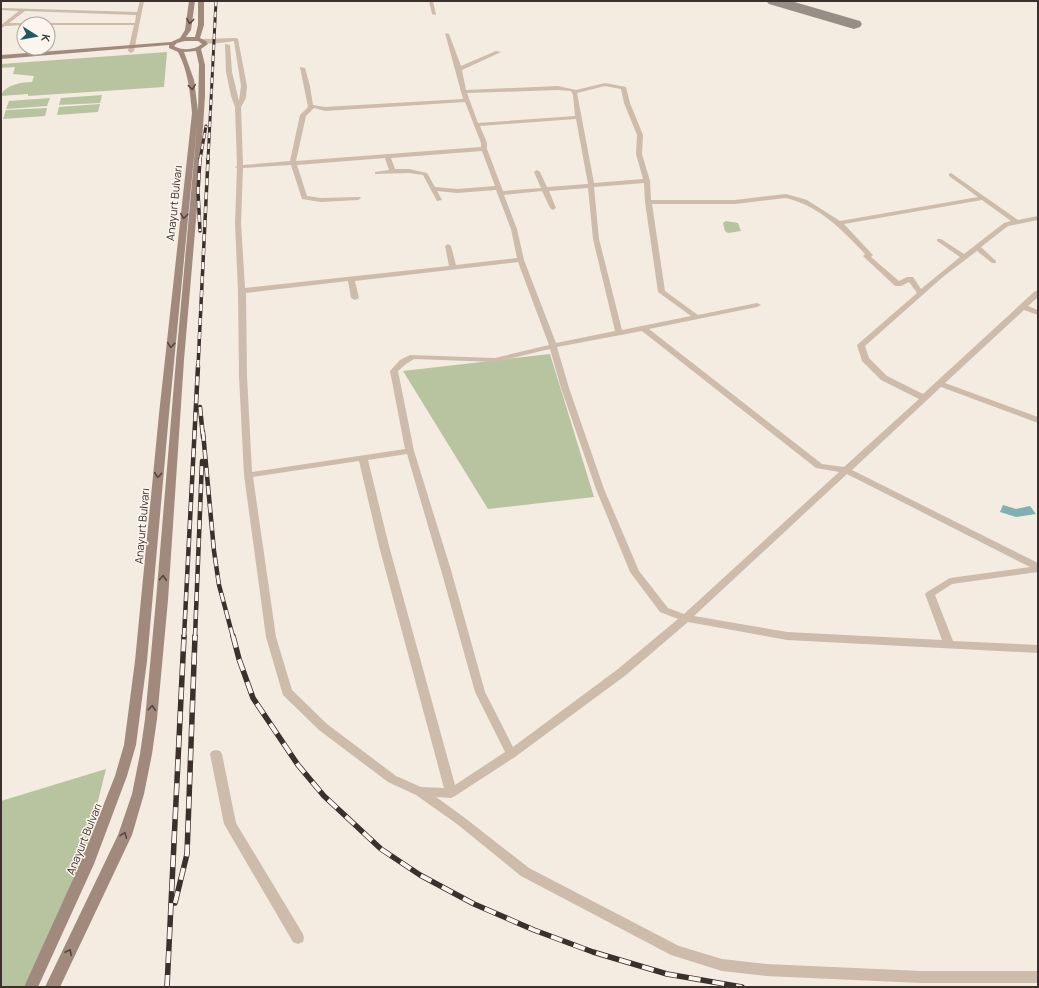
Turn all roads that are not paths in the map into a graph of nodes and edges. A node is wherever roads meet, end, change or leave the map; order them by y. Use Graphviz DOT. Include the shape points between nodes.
graph roads {
  1 [pos="141,1"];
  2 [pos="192,1"];
  3 [pos="201,1"];
  4 [pos="431,1"];
  5 [pos="1,9"];
  6 [pos="24,10"];
  7 [pos="140,14"];
  8 [pos="434,14"];
  9 [pos="56,24"];
  10 [pos="138,24"];
  11 [pos="16,25"];
  12 [pos="3,26"];
  13 [pos="447,34"];
  14 [pos="182,40"];
  15 [pos="237,41"];
  16 [pos="200,44"];
  17 [pos="227,45"];
  18 [pos="175,47"];
  19 [pos="132,49"];
  20 [pos="498,52"];
  21 [pos="1,57"];
  22 [pos="1,61"];
  23 [pos="302,68"];
  24 [pos="459,69"];
  25 [pos="574,92"];
  26 [pos="465,96"];
  27 [pos="238,107"];
  28 [pos="312,107"];
  29 [pos="578,118"];
  30 [pos="476,125"];
  31 [pos="484,149"];
  32 [pos="387,156"];
  33 [pos="293,162"];
  34 [pos="238,166"];
  35 [pos="393,171"];
  36 [pos="537,172"];
  37 [pos="377,173"];
  38 [pos="951,175"];
  39 [pos="647,181"];
  40 [pos="591,185"];
  41 [pos="433,189"];
  42 [pos="500,190"];
  43 [pos="544,190"];
  44 [pos="358,198"];
  45 [pos="984,198"];
  46 [pos="439,200"];
  47 [pos="648,202"];
  48 [pos="553,208"];
  49 [pos="1038,218"];
  50 [pos="1017,222"];
  51 [pos="839,223"];
  52 [pos="939,240"];
  53 [pos="448,246"];
  54 [pos="978,248"];
  55 [pos="965,258"];
  56 [pos="521,260"];
  57 [pos="994,262"];
  58 [pos="453,268"];
  59 [pos="351,280"];
  60 [pos="242,291"];
  61 [pos="1038,293"];
  62 [pos="921,294"];
  63 [pos="355,298"];
  64 [pos="757,305"];
  65 [pos="1022,307"];
  66 [pos="1038,312"];
  67 [pos="697,317"];
  68 [pos="642,328"];
  69 [pos="619,332"];
  70 [pos="553,346"];
  71 [pos="939,384"];
  72 [pos="924,398"];
  73 [pos="1038,420"];
  74 [pos="410,451"];
  75 [pos="363,458"];
  76 [pos="846,470"];
  77 [pos="248,475"];
  78 [pos="1038,568"];
  79 [pos="686,618"];
  80 [pos="950,644"];
  81 [pos="1038,649"];
  82 [pos="216,754"];
  83 [pos="511,754"];
  84 [pos="420,792"];
  85 [pos="451,793"];
  86 [pos="298,938"];
  87 [pos="1038,977"];
  88 [pos="31,987"];
  89 [pos="52,987"];
  1 -- 7 [label="street"];
  2 -- 14 [label="main road, one-way" via="188,30"];
  3 -- 16 [label="main road, Anayurt Bulvarı"];
  4 -- 8 [label="street"];
  5 -- 6 [label="street"];
  6 -- 7 [label="street"];
  6 -- 12 [label="street"];
  7 -- 10 [label="street"];
  9 -- 10 [label="street"];
  10 -- 19 [label="street"];
  11 -- 12 [label="street"];
  13 -- 24 [label="street"];
  14 -- 16 [label="main road"];
  14 -- 18 [label="main road"];
  15 -- 16 [label="street"];
  15 -- 17 [label="street"];
  15 -- 27 [label="street" via="244,86"];
  16 -- 17 [label="street"];
  16 -- 18 [label="main road"];
  89 -- 16 [label="main road, Anayurt Bulvarı, one-way" via="125,834 138,794 147,747 162,600 197,173 202,96"];
  17 -- 27 [label="street" via="234,96"];
  18 -- 19 [label="main road"];
  18 -- 88 [label="main road, Anayurt Bulvarı, one-way" via="187,63 195,113 141,661 130,745 121,776 87,864"];
  19 -- 21 [label="main road"];
  19 -- 22 [label="main road"];
  20 -- 24 [label="street"];
  23 -- 28 [label="street"];
  24 -- 26 [label="street"];
  25 -- 26 [label="street" via="558,88"];
  25 -- 29 [label="street"];
  25 -- 39 [label="street" via="605,84 624,88 640,135 638,154"];
  26 -- 28 [label="street" via="325,109"];
  26 -- 30 [label="street"];
  27 -- 34 [label="street"];
  28 -- 33 [label="street" via="303,116"];
  29 -- 30 [label="street"];
  29 -- 40 [label="street"];
  30 -- 31 [label="street"];
  31 -- 32 [label="street"];
  31 -- 42 [label="street"];
  32 -- 33 [label="street"];
  32 -- 35 [label="street"];
  33 -- 34 [label="street"];
  33 -- 44 [label="street" via="304,198"];
  34 -- 60 [label="street"];
  35 -- 37 [label="street"];
  35 -- 41 [label="street" via="425,174"];
  36 -- 43 [label="street"];
  38 -- 45 [label="street"];
  39 -- 40 [label="street"];
  39 -- 47 [label="street"];
  40 -- 43 [label="street"];
  40 -- 69 [label="street" via="596,239"];
  41 -- 42 [label="street"];
  41 -- 46 [label="street"];
  42 -- 43 [label="street"];
  42 -- 56 [label="street" via="514,229"];
  43 -- 48 [label="street"];
  45 -- 50 [label="street"];
  45 -- 51 [label="street"];
  47 -- 51 [label="street" via="735,202 786,196 805,201"];
  47 -- 67 [label="street" via="662,292"];
  49 -- 50 [label="street"];
  50 -- 54 [label="street" via="1006,224"];
  51 -- 62 [label="street" via="870,255 866,256 898,284 910,279"];
  52 -- 55 [label="street"];
  53 -- 58 [label="street"];
  54 -- 55 [label="street"];
  54 -- 57 [label="street"];
  55 -- 62 [label="street"];
  56 -- 58 [label="street"];
  56 -- 70 [label="street"];
  58 -- 59 [label="street"];
  59 -- 60 [label="street"];
  59 -- 63 [label="street"];
  60 -- 77 [label="street"];
  61 -- 65 [label="street"];
  62 -- 72 [label="street" via="861,345 865,359 884,378"];
  64 -- 67 [label="street"];
  65 -- 66 [label="street"];
  65 -- 71 [label="street"];
  67 -- 68 [label="street"];
  68 -- 69 [label="street"];
  68 -- 76 [label="street" via="819,466"];
  69 -- 70 [label="street"];
  70 -- 74 [label="street" via="495,360 413,357 402,362 394,371"];
  70 -- 79 [label="street" via="600,489 635,572 664,610"];
  71 -- 72 [label="street"];
  71 -- 73 [label="street"];
  72 -- 76 [label="street"];
  74 -- 75 [label="street"];
  74 -- 83 [label="street" via="480,692"];
  75 -- 77 [label="street"];
  75 -- 85 [label="street" via="384,546"];
  76 -- 78 [label="street"];
  76 -- 79 [label="street"];
  77 -- 84 [label="street" via="272,637 287,692 323,727 379,770"];
  78 -- 80 [label="street" via="950,581 930,594"];
  79 -- 80 [label="street" via="786,636"];
  79 -- 83 [label="street" via="622,672"];
  80 -- 81 [label="street"];
  82 -- 86 [label="street" via="230,824"];
  83 -- 85 [label="street"];
  84 -- 85 [label="street"];
  84 -- 87 [label="street" via="525,872 669,948 722,965 766,970 921,977"];
}
